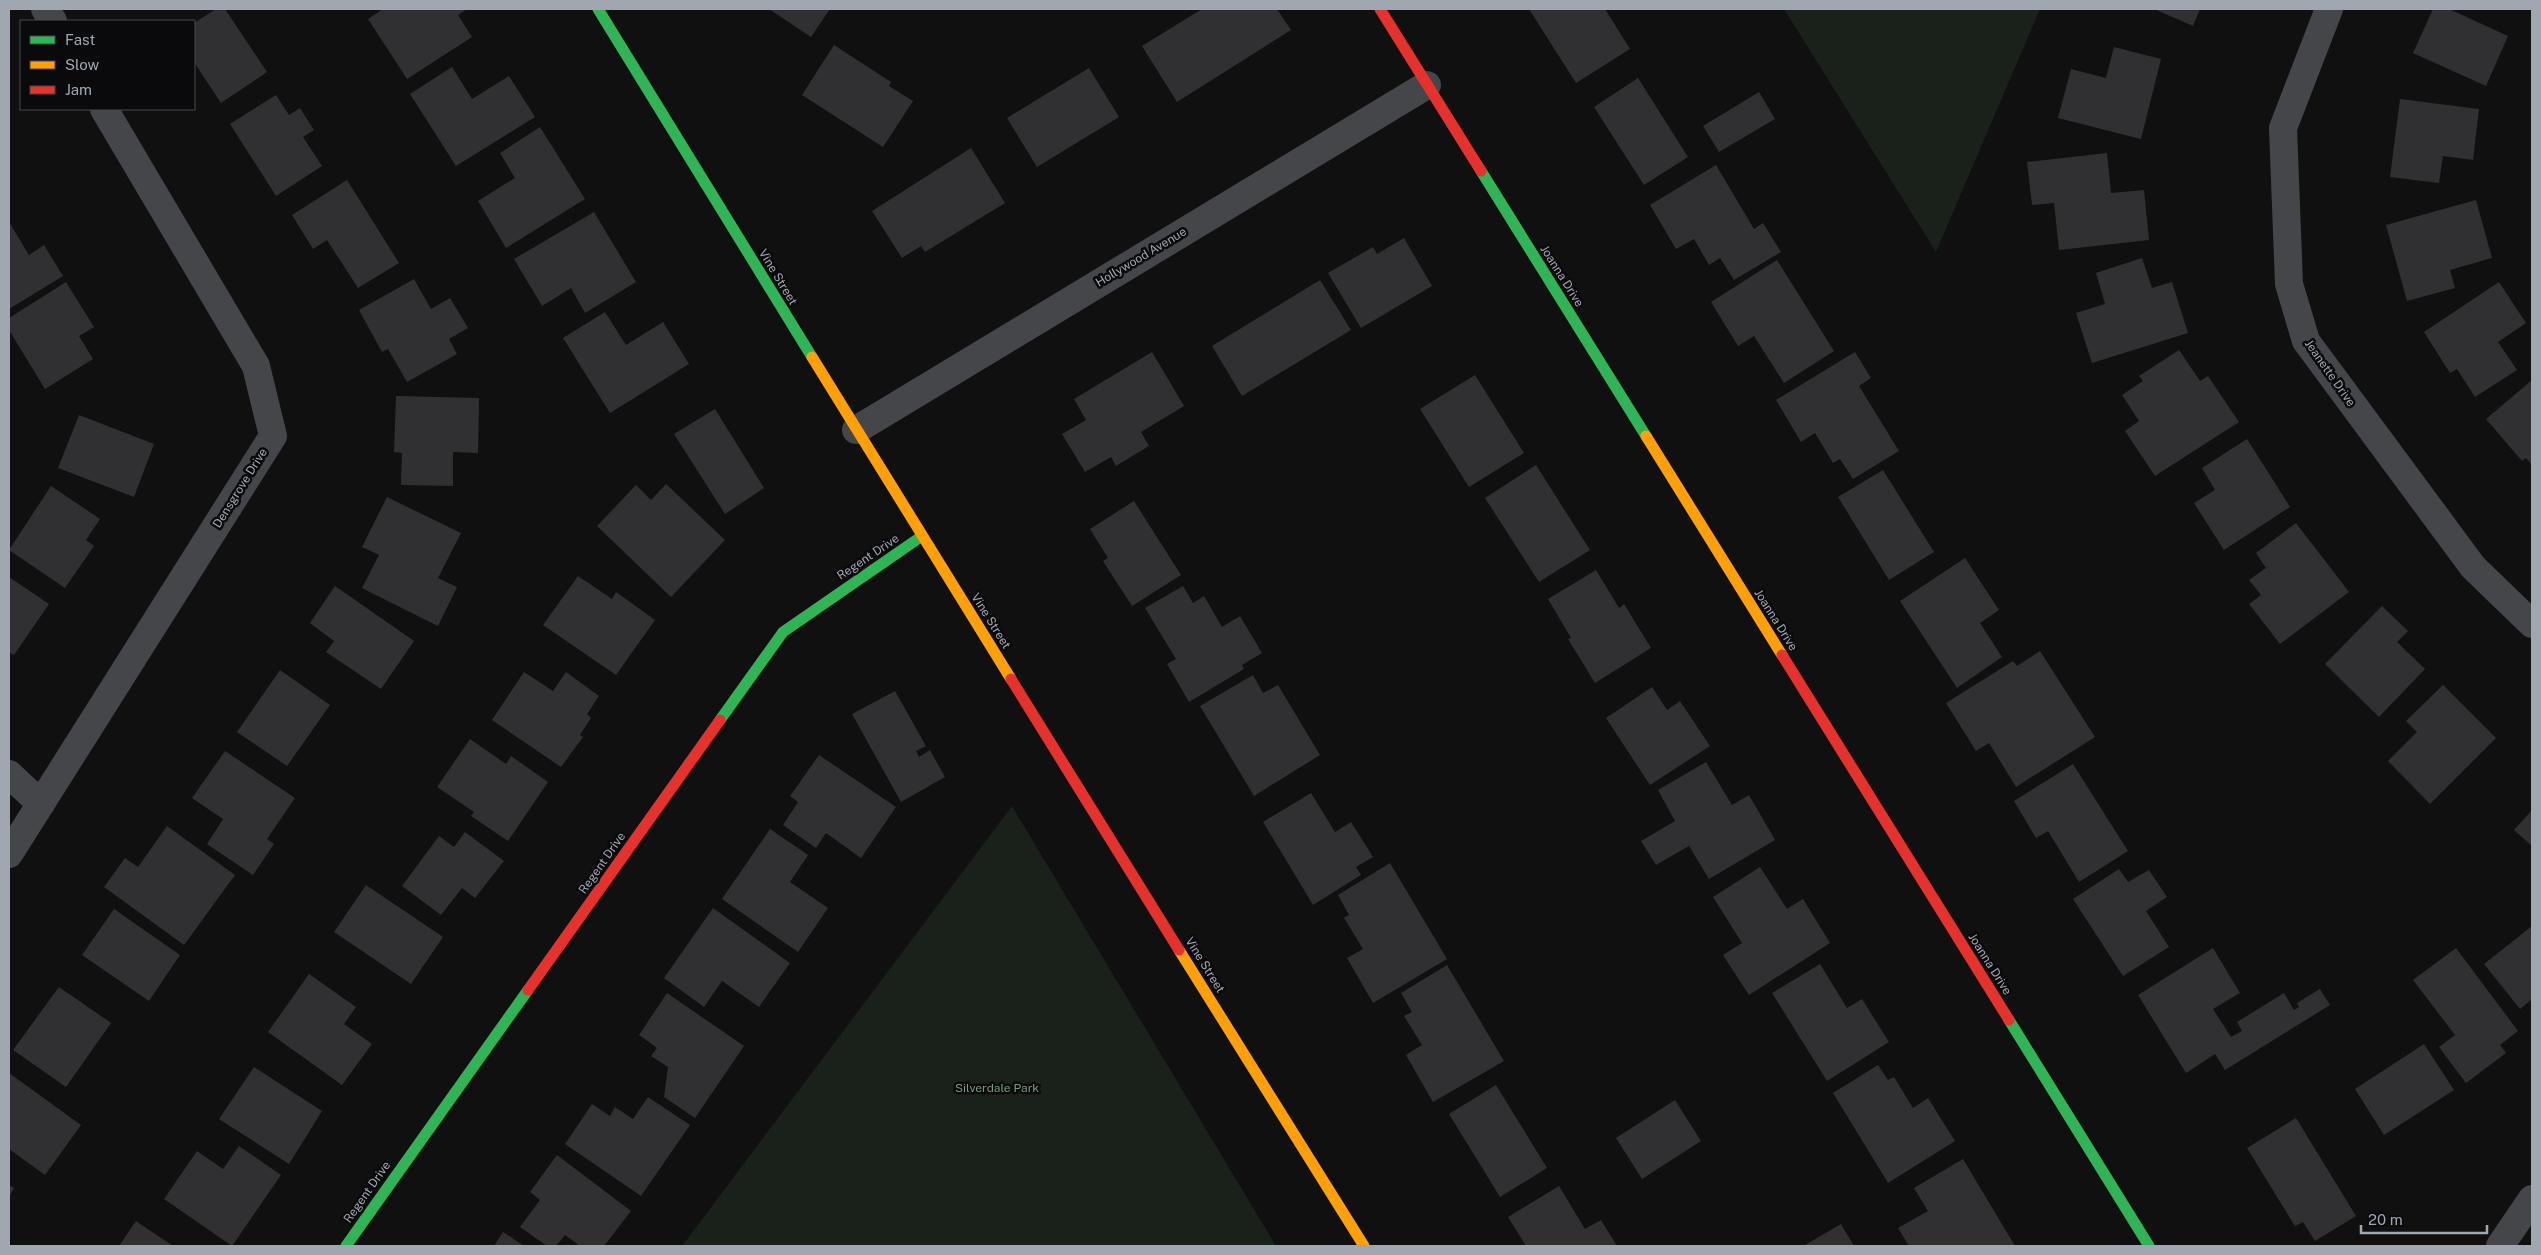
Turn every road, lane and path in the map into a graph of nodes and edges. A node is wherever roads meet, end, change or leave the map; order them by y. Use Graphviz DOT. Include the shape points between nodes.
graph roads {
  1 [pos="45,9"];
  2 [pos="598,9"];
  3 [pos="1380,9"];
  4 [pos="2329,9"];
  5 [pos="52,20"];
  6 [pos="1427,85"];
  7 [pos="105,110"];
  8 [pos="856,430"];
  9 [pos="922,536"];
  10 [pos="2532,624"];
  11 [pos="9,774"];
  12 [pos="41,804"];
  13 [pos="9,854"];
  14 [pos="2532,1199"];
  15 [pos="346,1246"];
  16 [pos="1364,1246"];
  17 [pos="2149,1246"];
  18 [pos="2500,1246"];
  1 -- 5 [label="street"];
  2 -- 8 [label="street, Vine Street"];
  3 -- 6 [label="street, Joanna Drive"];
  4 -- 10 [label="street, Jeanette Drive" via="2283,128 2289,284 2306,341 2473,567"];
  6 -- 8 [label="street, Hollywood Avenue"];
  6 -- 17 [label="street, Joanna Drive"];
  7 -- 12 [label="street, Densgrove Drive" via="256,366 273,436"];
  8 -- 9 [label="street, Vine Street"];
  9 -- 15 [label="street, Regent Drive" via="783,632"];
  9 -- 16 [label="street, Vine Street"];
  11 -- 12 [label="street"];
  12 -- 13 [label="street, Densgrove Drive"];
  14 -- 18 [label="street"];
}
